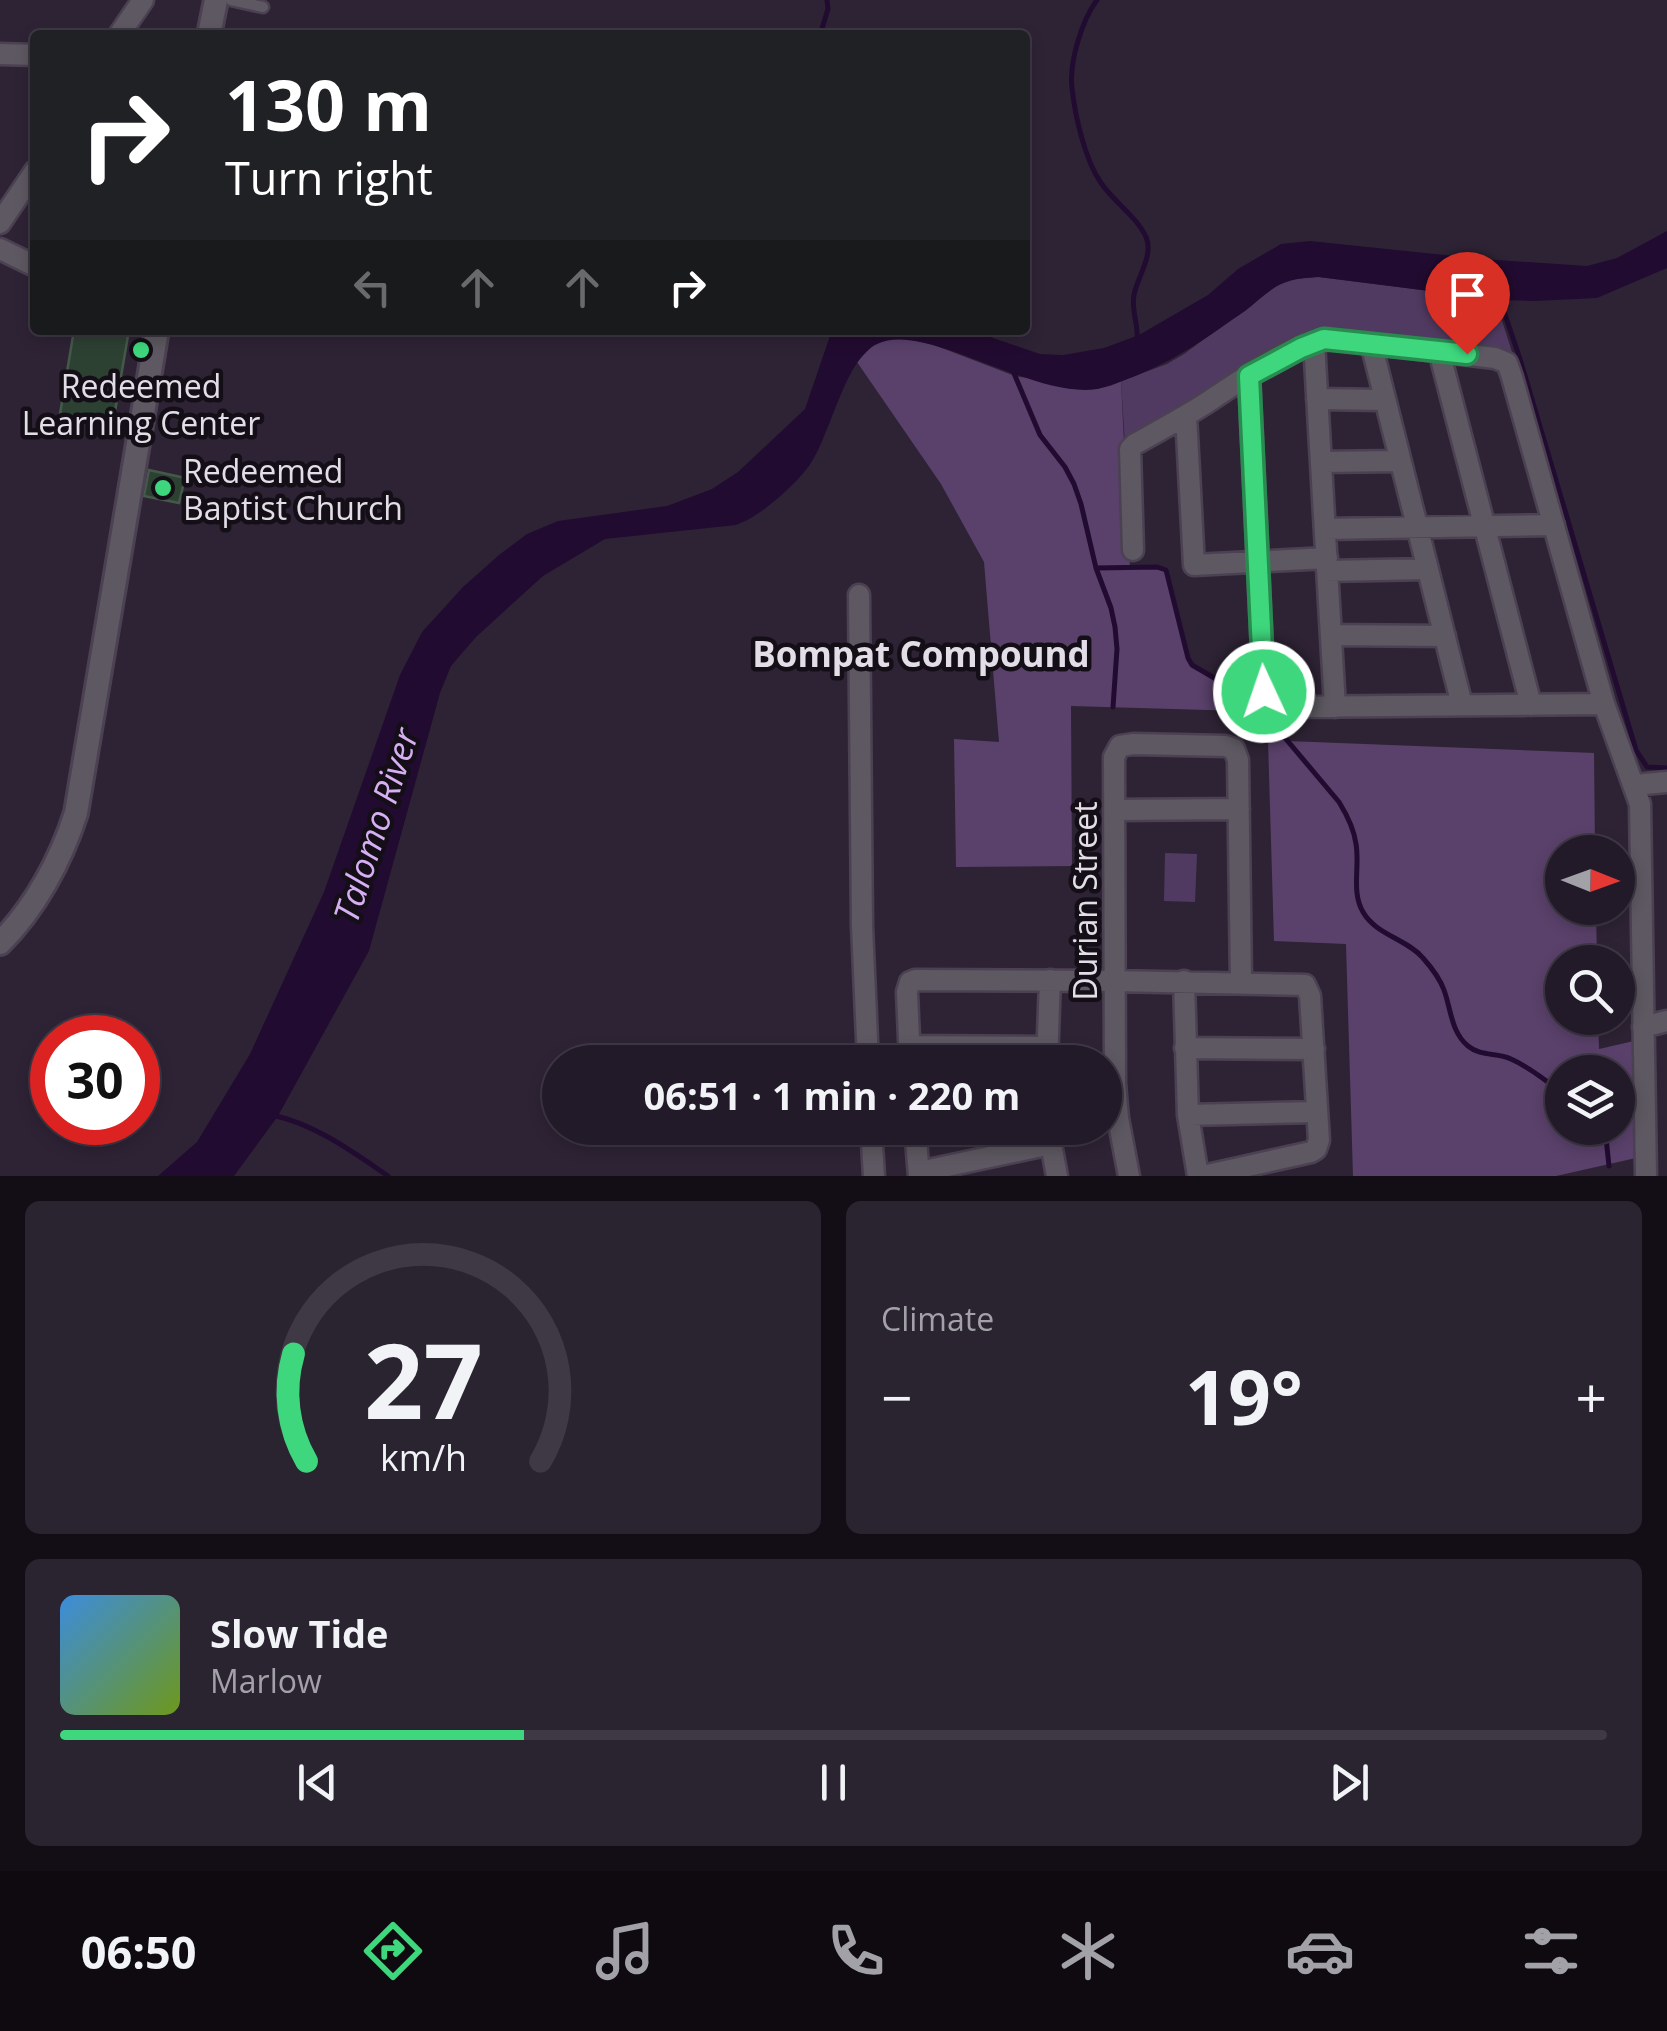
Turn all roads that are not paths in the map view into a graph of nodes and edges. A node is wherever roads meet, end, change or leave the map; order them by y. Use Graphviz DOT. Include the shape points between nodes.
graph roads {
  1 [pos="143,0"];
  2 [pos="216,0"];
  3 [pos="231,0"];
  4 [pos="263,6"];
  5 [pos="123,30"];
  6 [pos="210,30"];
  7 [pos="0,54"];
  8 [pos="30,55"];
  9 [pos="30,179"];
  10 [pos="0,224"];
  11 [pos="0,249"];
  12 [pos="30,264"];
  13 [pos="156,335"];
  14 [pos="1314,342"];
  15 [pos="1370,343"];
  16 [pos="1439,351"];
  17 [pos="1249,376"];
  18 [pos="1317,400"];
  19 [pos="1385,400"];
  20 [pos="1186,415"];
  21 [pos="1400,461"];
  22 [pos="1321,462"];
  23 [pos="1554,524"];
  24 [pos="1484,526"];
  25 [pos="1417,528"];
  26 [pos="1325,530"];
  27 [pos="1134,550"];
  28 [pos="1258,562"];
  29 [pos="1327,564"];
  30 [pos="1428,569"];
  31 [pos="859,595"];
  32 [pos="1331,635"];
  33 [pos="1444,636"];
  34 [pos="1531,704"];
  35 [pos="1604,704"];
  36 [pos="1462,705"];
  37 [pos="1335,707"];
  38 [pos="1667,782"];
  39 [pos="1635,785"];
  40 [pos="1238,809"];
  41 [pos="1114,810"];
  42 [pos="0,943"];
  43 [pos="1050,980"];
  44 [pos="1114,980"];
  45 [pos="1184,982"];
  46 [pos="1241,982"];
  47 [pos="1667,1022"];
  48 [pos="1643,1027"];
  49 [pos="867,1045"];
  50 [pos="910,1045"];
  51 [pos="1047,1045"];
  52 [pos="1185,1048"];
  53 [pos="1314,1050"];
  54 [pos="1317,1112"];
  55 [pos="1188,1115"];
  56 [pos="873,1145"];
  57 [pos="916,1145"];
  58 [pos="1019,1145"];
  59 [pos="1052,1145"];
  60 [pos="919,1174"];
  61 [pos="874,1176"];
  62 [pos="1057,1176"];
  63 [pos="1128,1176"];
  64 [pos="1200,1176"];
  65 [pos="1646,1176"];
  1 -- 5 [label="street"];
  2 -- 6 [label="street"];
  3 -- 4 [label="lane"];
  7 -- 8 [label="street"];
  9 -- 10 [label="street"];
  11 -- 12 [label="street"];
  13 -- 42 [label="street" via="76,813 54,866"];
  14 -- 15 [label="street"];
  14 -- 17 [label="street"];
  14 -- 18 [label="street"];
  15 -- 16 [label="street"];
  15 -- 19 [label="street"];
  16 -- 23 [label="street" via="1506,364"];
  16 -- 24 [label="street"];
  17 -- 20 [label="street"];
  17 -- 28 [label="street"];
  18 -- 19 [label="street"];
  18 -- 22 [label="street"];
  19 -- 21 [label="street"];
  20 -- 27 [label="street" via="1130,450"];
  20 -- 28 [label="street" via="1194,564"];
  21 -- 22 [label="street"];
  21 -- 25 [label="street"];
  22 -- 26 [label="street"];
  23 -- 24 [label="street"];
  23 -- 35 [label="street"];
  24 -- 25 [label="street"];
  24 -- 34 [label="street"];
  25 -- 26 [label="street"];
  25 -- 30 [label="street"];
  26 -- 29 [label="street"];
  28 -- 29 [label="street"];
  28 -- 37 [label="street" via="1266,700 1275,707"];
  29 -- 30 [label="street"];
  29 -- 32 [label="street"];
  30 -- 33 [label="street"];
  31 -- 49 [label="street"];
  32 -- 33 [label="street"];
  32 -- 37 [label="street"];
  33 -- 36 [label="street"];
  34 -- 35 [label="street"];
  34 -- 36 [label="street"];
  35 -- 39 [label="street"];
  36 -- 37 [label="street"];
  38 -- 39 [label="street"];
  39 -- 48 [label="street" via="1642,819"];
  40 -- 41 [label="street"];
  40 -- 41 [label="street, Durian Street" via="1234,749 1133,744 1120,746 1114,756"];
  40 -- 46 [label="street"];
  41 -- 44 [label="street, Durian Street"];
  43 -- 44 [label="street"];
  43 -- 50 [label="street" via="910,982"];
  43 -- 51 [label="street"];
  44 -- 45 [label="street"];
  44 -- 63 [label="street, Durian Street" via="1116,1101"];
  45 -- 46 [label="street"];
  45 -- 52 [label="street"];
  46 -- 53 [label="street" via="1308,988"];
  47 -- 48 [label="street"];
  48 -- 65 [label="street"];
  52 -- 53 [label="street"];
  52 -- 55 [label="street"];
  53 -- 54 [label="street"];
  54 -- 55 [label="street"];
  54 -- 64 [label="street" via="1319,1140 1312,1152"];
  55 -- 64 [label="street"];
  56 -- 61 [label="street"];
  57 -- 60 [label="street"];
  58 -- 60 [label="street"];
  59 -- 62 [label="street"];
}
